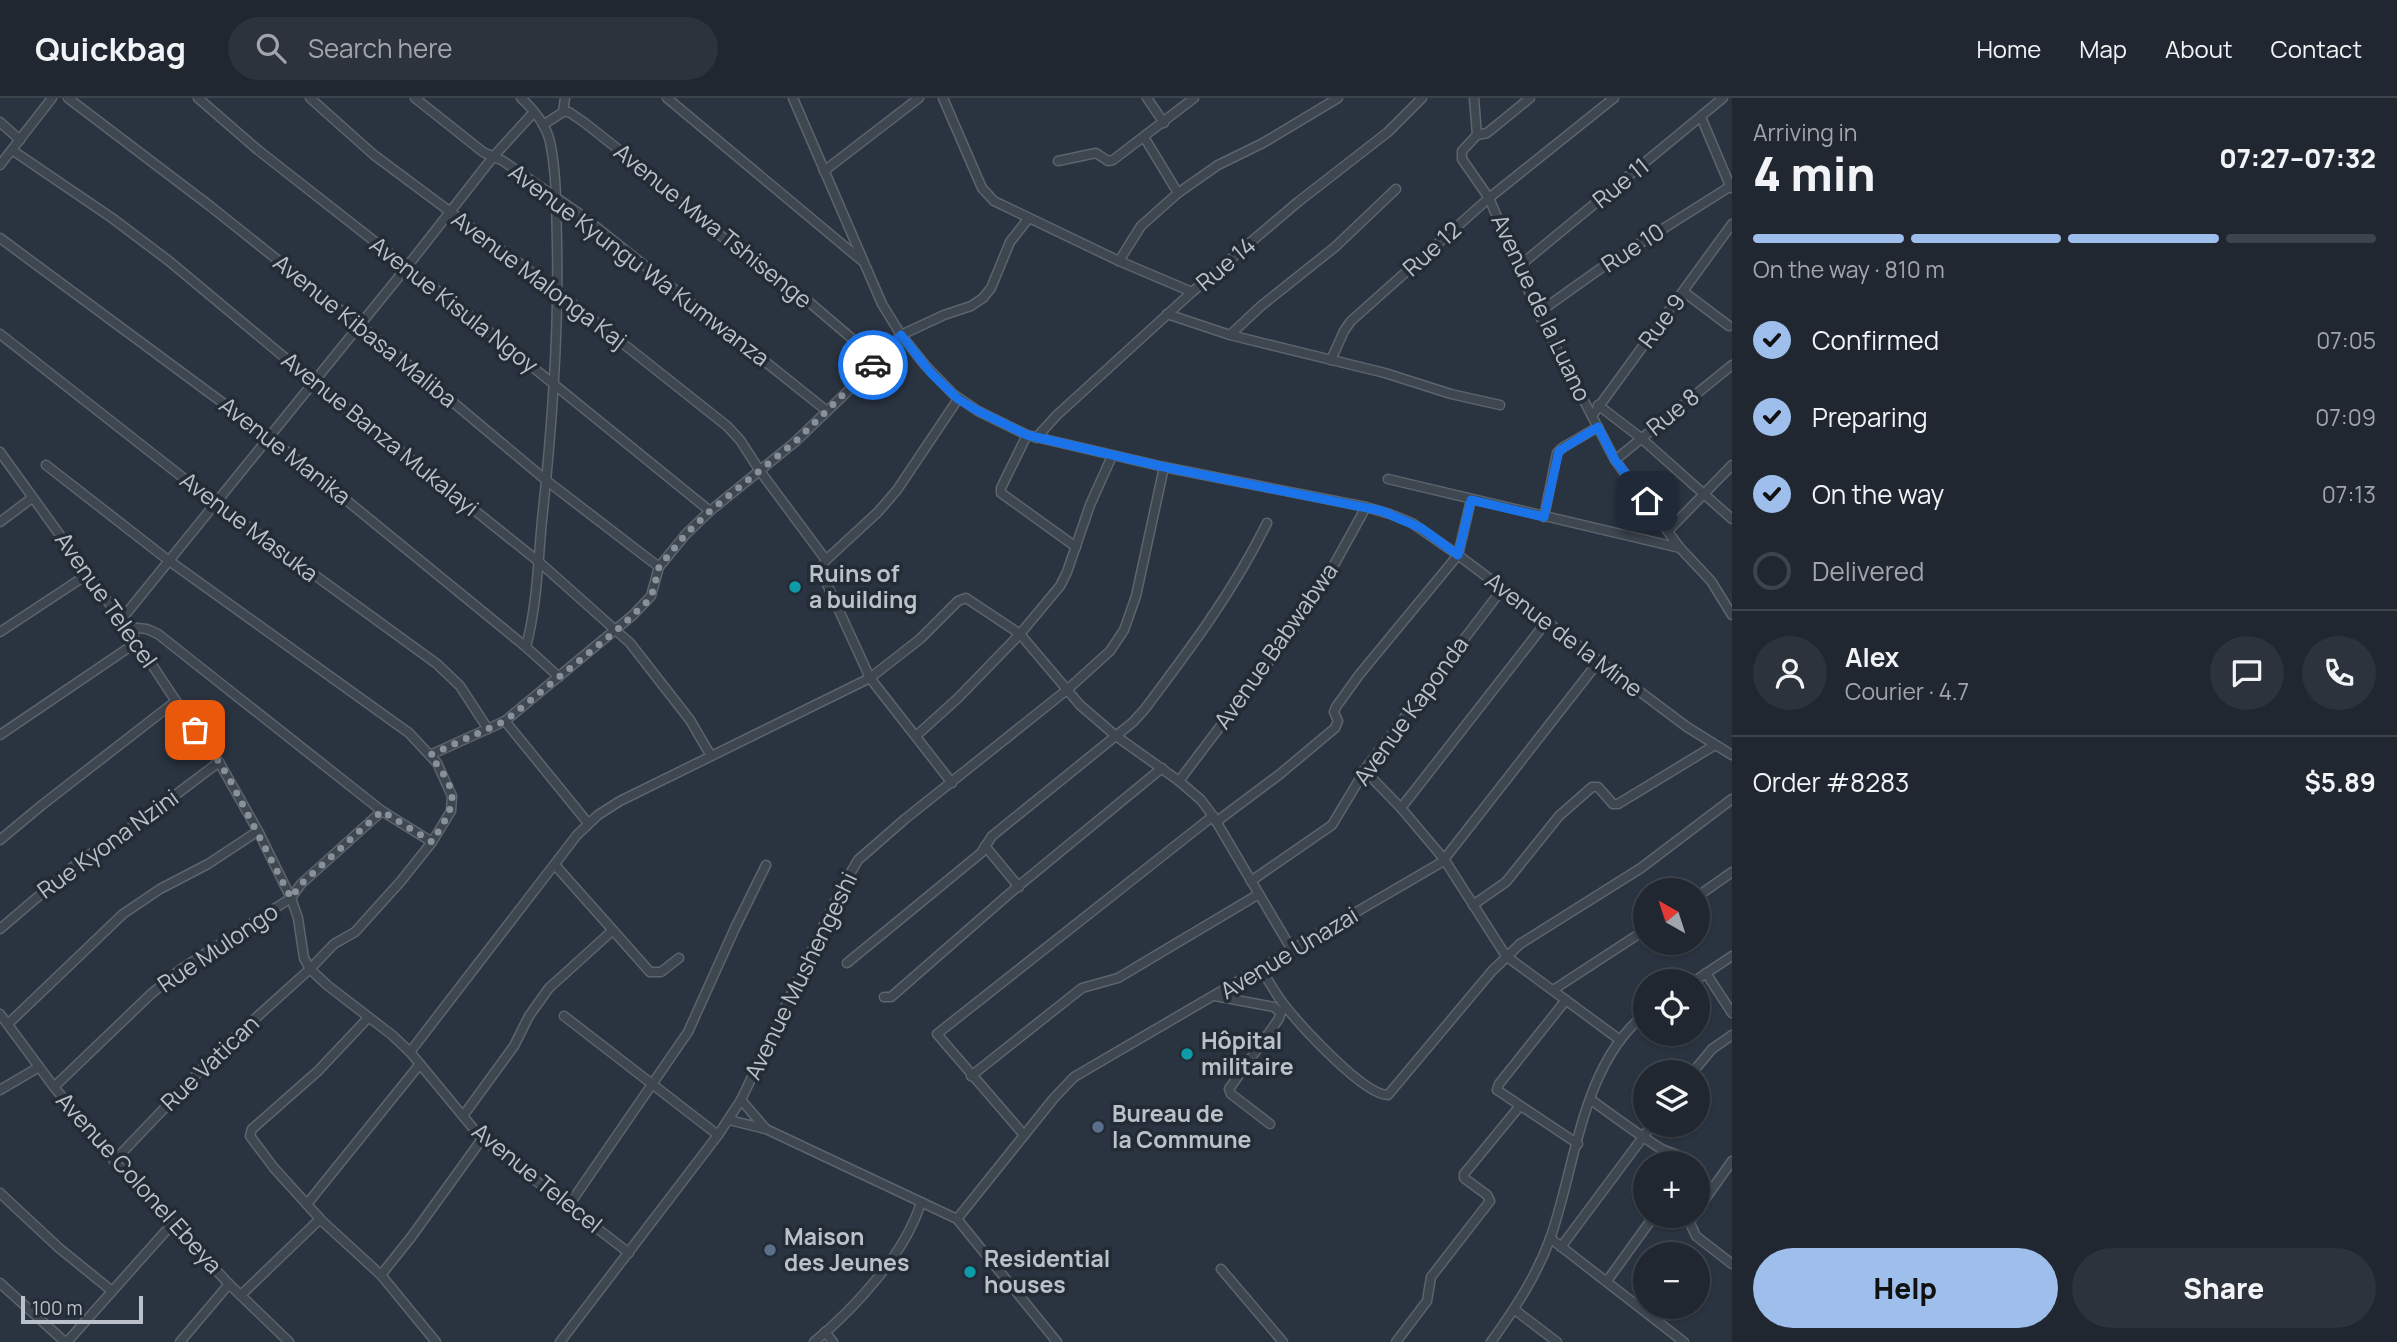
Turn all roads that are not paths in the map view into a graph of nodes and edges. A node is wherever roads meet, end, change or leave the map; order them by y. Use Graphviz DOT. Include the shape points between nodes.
graph roads {
  1 [pos="52,98"];
  2 [pos="68,98"];
  3 [pos="198,98"];
  4 [pos="310,98"];
  5 [pos="415,98"];
  6 [pos="521,98"];
  7 [pos="565,98"];
  8 [pos="667,98"];
  9 [pos="793,98"];
  10 [pos="919,98"];
  11 [pos="943,98"];
  12 [pos="1147,98"];
  13 [pos="1194,98"];
  14 [pos="1338,98"];
  15 [pos="1422,98"];
  16 [pos="1474,98"];
  17 [pos="1530,98"];
  18 [pos="1614,98"];
  19 [pos="1723,98"];
  20 [pos="534,112"];
  21 [pos="563,112"];
  22 [pos="1701,117"];
  23 [pos="0,122"];
  24 [pos="1164,123"];
  25 [pos="543,125"];
  26 [pos="1477,135"];
  27 [pos="1144,137"];
  28 [pos="20,140"];
  29 [pos="12,150"];
  30 [pos="493,157"];
  31 [pos="1058,161"];
  32 [pos="0,165"];
  33 [pos="824,171"];
  34 [pos="1731,187"];
  35 [pos="1396,189"];
  36 [pos="1178,193"];
  37 [pos="1489,198"];
  38 [pos="556,200"];
  39 [pos="450,212"];
  40 [pos="1028,219"];
  41 [pos="1732,224"];
  42 [pos="0,238"];
  43 [pos="863,261"];
  44 [pos="1119,261"];
  45 [pos="1518,267"];
  46 [pos="406,268"];
  47 [pos="558,292"];
  48 [pos="1192,292"];
  49 [pos="1684,292"];
  50 [pos="1538,313"];
  51 [pos="1167,314"];
  52 [pos="359,325"];
  53 [pos="1729,326"];
  54 [pos="0,334"];
  55 [pos="901,335"];
  56 [pos="1230,335"];
  57 [pos="877,360"];
  58 [pos="1331,360"];
  59 [pos="1732,365"];
  60 [pos="314,382"];
  61 [pos="555,384"];
  62 [pos="958,399"];
  63 [pos="1500,405"];
  64 [pos="1598,405"];
  65 [pos="827,411"];
  66 [pos="1592,416"];
  67 [pos="1598,427"];
  68 [pos="1027,435"];
  69 [pos="269,437"];
  70 [pos="1036,438"];
  71 [pos="1641,438"];
  72 [pos="0,452"];
  73 [pos="1112,456"];
  74 [pos="1615,460"];
  75 [pos="46,465"];
  76 [pos="1732,466"];
  77 [pos="1164,467"];
  78 [pos="760,471"];
  79 [pos="1388,479"];
  80 [pos="547,481"];
  81 [pos="1704,494"];
  82 [pos="32,498"];
  83 [pos="1471,500"];
  84 [pos="214,502"];
  85 [pos="1366,507"];
  86 [pos="710,511"];
  87 [pos="1544,517"];
  88 [pos="1732,519"];
  89 [pos="0,522"];
  90 [pos="1268,523"];
  91 [pos="1668,531"];
  92 [pos="1076,547"];
  93 [pos="1680,548"];
  94 [pos="1458,555"];
  95 [pos="168,560"];
  96 [pos="826,560"];
  97 [pos="538,561"];
  98 [pos="659,567"];
  99 [pos="88,574"];
  100 [pos="1503,588"];
  101 [pos="1731,610"];
  102 [pos="1547,621"];
  103 [pos="123,623"];
  104 [pos="617,630"];
  105 [pos="0,632"];
  106 [pos="1020,634"];
  107 [pos="137,642"];
  108 [pos="526,648"];
  109 [pos="1599,661"];
  110 [pos="559,677"];
  111 [pos="870,678"];
  112 [pos="1068,689"];
  113 [pos="176,701"];
  114 [pos="505,721"];
  115 [pos="488,729"];
  116 [pos="0,735"];
  117 [pos="916,736"];
  118 [pos="1116,736"];
  119 [pos="1715,745"];
  120 [pos="430,755"];
  121 [pos="1732,755"];
  122 [pos="711,756"];
  123 [pos="219,762"];
  124 [pos="1162,768"];
  125 [pos="1364,771"];
  126 [pos="1178,780"];
  127 [pos="952,783"];
  128 [pos="1732,799"];
  129 [pos="1401,808"];
  130 [pos="382,811"];
  131 [pos="1214,819"];
  132 [pos="588,823"];
  133 [pos="258,831"];
  134 [pos="0,840"];
  135 [pos="432,842"];
  136 [pos="985,846"];
  137 [pos="1444,859"];
  138 [pos="555,865"];
  139 [pos="766,866"];
  140 [pos="1732,872"];
  141 [pos="1251,881"];
  142 [pos="1019,887"];
  143 [pos="1710,888"];
  144 [pos="1259,894"];
  145 [pos="291,898"];
  146 [pos="1473,905"];
  147 [pos="0,929"];
  148 [pos="612,931"];
  149 [pos="1633,938"];
  150 [pos="1292,950"];
  151 [pos="1506,956"];
  152 [pos="1732,956"];
  153 [pos="679,958"];
  154 [pos="847,964"];
  155 [pos="310,969"];
  156 [pos="1261,969"];
  157 [pos="1710,970"];
  158 [pos="1710,978"];
  159 [pos="1553,989"];
  160 [pos="1215,996"];
  161 [pos="884,997"];
  162 [pos="1566,1000"];
  163 [pos="1732,1013"];
  164 [pos="0,1014"];
  165 [pos="564,1016"];
  166 [pos="368,1017"];
  167 [pos="8,1024"];
  168 [pos="1633,1026"];
  169 [pos="1732,1035"];
  170 [pos="1620,1040"];
  171 [pos="410,1052"];
  172 [pos="1703,1060"];
  173 [pos="420,1064"];
  174 [pos="39,1067"];
  175 [pos="971,1076"];
  176 [pos="652,1086"];
  177 [pos="54,1087"];
  178 [pos="0,1090"];
  179 [pos="1590,1099"];
  180 [pos="741,1100"];
  181 [pos="1519,1107"];
  182 [pos="463,1116"];
  183 [pos="729,1120"];
  184 [pos="1270,1124"];
  185 [pos="766,1129"];
  186 [pos="1633,1130"];
  187 [pos="718,1135"];
  188 [pos="1024,1135"];
  189 [pos="1643,1137"];
  190 [pos="482,1139"];
  191 [pos="1578,1144"];
  192 [pos="1665,1151"];
  193 [pos="114,1161"];
  194 [pos="1732,1161"];
  195 [pos="1710,1192"];
  196 [pos="0,1193"];
  197 [pos="921,1202"];
  198 [pos="307,1205"];
  199 [pos="569,1205"];
  200 [pos="320,1219"];
  201 [pos="957,1219"];
  202 [pos="172,1224"];
  203 [pos="1645,1228"];
  204 [pos="1692,1228"];
  205 [pos="1550,1238"];
  206 [pos="1561,1247"];
  207 [pos="629,1253"];
  208 [pos="1732,1264"];
  209 [pos="1221,1269"];
  210 [pos="381,1275"];
  211 [pos="1607,1281"];
  212 [pos="0,1283"];
  213 [pos="229,1284"];
  214 [pos="111,1291"];
  215 [pos="241,1295"];
  216 [pos="1515,1310"];
  217 [pos="825,1332"];
  218 [pos="278,1339"];
  219 [pos="66,1342"];
  220 [pos="180,1342"];
  221 [pos="289,1342"];
  222 [pos="436,1342"];
  223 [pos="561,1342"];
  224 [pos="814,1342"];
  225 [pos="833,1342"];
  226 [pos="1057,1342"];
  227 [pos="1283,1342"];
  228 [pos="1396,1342"];
  229 [pos="1491,1342"];
  230 [pos="1557,1342"];
  231 [pos="1684,1342"];
  1 -- 28 [label="street"];
  2 -- 52 [label="street, Avenue Kibasa Maliba"];
  3 -- 46 [label="street, Avenue Kisula Ngoy"];
  4 -- 39 [label="street, Avenue Malonga Kaj" via="374,155"];
  5 -- 30 [label="street, Avenue Kyungu Wa Kumwanza"];
  6 -- 20 [label="street"];
  7 -- 21 [label="street"];
  8 -- 43 [label="street"];
  9 -- 33 [label="street, Avenue de la Mine"];
  10 -- 33 [label="street"];
  11 -- 40 [label="street" via="986,194"];
  12 -- 24 [label="street"];
  13 -- 24 [label="street"];
  14 -- 36 [label="street" via="1218,165"];
  15 -- 48 [label="street, Rue 14" via="1388,132"];
  16 -- 26 [label="street, Avenue de la Luano"];
  17 -- 26 [label="street" via="1487,133"];
  18 -- 37 [label="street, Rue 12"];
  19 -- 22 [label="street, Rue 11"];
  20 -- 25 [label="street"];
  20 -- 30 [label="street"];
  21 -- 25 [label="street"];
  21 -- 57 [label="street, Avenue Mwa Tshisenge" via="585,123"];
  22 -- 34 [label="street"];
  22 -- 45 [label="street, Rue 11"];
  23 -- 28 [label="street"];
  24 -- 27 [label="street"];
  25 -- 38 [label="street" via="550,141"];
  26 -- 37 [label="street, Avenue de la Luano" via="1461,156"];
  27 -- 31 [label="street" via="1111,160 1096,153"];
  27 -- 36 [label="street"];
  28 -- 29 [label="street"];
  29 -- 32 [label="street"];
  29 -- 60 [label="street, Avenue Banza Mukalayi" via="159,254"];
  30 -- 38 [label="street, Avenue Kyungu Wa Kumwanza"];
  30 -- 39 [label="street"];
  33 -- 43 [label="street, Avenue de la Mine"];
  34 -- 50 [label="street, Rue 10"];
  35 -- 56 [label="street"];
  36 -- 44 [label="street" via="1141,226"];
  37 -- 45 [label="street, Avenue de la Luano"];
  37 -- 58 [label="street, Rue 12" via="1351,321"];
  38 -- 47 [label="street"];
  38 -- 65 [label="street, Avenue Kyungu Wa Kumwanza" via="594,225"];
  39 -- 46 [label="street"];
  39 -- 47 [label="street, Avenue Malonga Kaj"];
  40 -- 44 [label="street"];
  40 -- 55 [label="street" via="1010,242 983,298"];
  41 -- 49 [label="street, Rue 9"];
  42 -- 69 [label="street, Avenue Manika"];
  43 -- 55 [label="street, Avenue de la Mine"];
  44 -- 48 [label="street"];
  45 -- 50 [label="street, Avenue de la Luano"];
  46 -- 52 [label="street"];
  46 -- 61 [label="street, Avenue Kisula Ngoy"];
  47 -- 61 [label="street"];
  47 -- 78 [label="street, Avenue Malonga Kaj" via="727,426"];
  48 -- 51 [label="street, Rue 14"];
  49 -- 53 [label="street"];
  49 -- 64 [label="street, Rue 9"];
  50 -- 66 [label="street, Avenue de la Luano"];
  51 -- 56 [label="street"];
  51 -- 70 [label="street, Rue 14"];
  52 -- 60 [label="street"];
  52 -- 80 [label="street, Avenue Kibasa Maliba"];
  54 -- 84 [label="street, Avenue Masuka"];
  55 -- 57 [label="street"];
  55 -- 62 [label="street, Avenue de la Mine"];
  56 -- 58 [label="street"];
  57 -- 65 [label="street"];
  58 -- 63 [label="street"];
  59 -- 71 [label="street, Rue 8"];
  60 -- 69 [label="street"];
  60 -- 97 [label="street, Avenue Banza Mukalayi"];
  61 -- 80 [label="street"];
  61 -- 86 [label="street, Avenue Kisula Ngoy"];
  62 -- 68 [label="street, Avenue de la Mine"];
  62 -- 96 [label="street" via="897,491"];
  64 -- 66 [label="street, Rue 9"];
  64 -- 71 [label="street"];
  65 -- 78 [label="street"];
  66 -- 67 [label="street, Avenue de la Luano"];
  67 -- 74 [label="street, Avenue de la Luano"];
  67 -- 87 [label="street" via="1559,451"];
  68 -- 70 [label="street, Avenue de la Mine"];
  68 -- 92 [label="street" via="1001,493"];
  69 -- 84 [label="street"];
  69 -- 108 [label="street, Avenue Manika"];
  70 -- 73 [label="street, Avenue de la Mine"];
  71 -- 74 [label="street, Rue 8"];
  71 -- 81 [label="street"];
  72 -- 82 [label="street, Avenue Telecel"];
  73 -- 77 [label="street, Avenue de la Mine"];
  73 -- 92 [label="street"];
  74 -- 91 [label="street, Avenue de la Luano"];
  75 -- 95 [label="street"];
  76 -- 81 [label="street"];
  77 -- 85 [label="street, Avenue de la Mine"];
  77 -- 112 [label="street, Avenue Mushengeshi" via="1146,557 1124,630 1110,651"];
  78 -- 86 [label="street"];
  78 -- 96 [label="street, Avenue Malonga Kaj"];
  79 -- 83 [label="street"];
  80 -- 97 [label="street"];
  80 -- 98 [label="street, Avenue Kibasa Maliba"];
  81 -- 88 [label="street"];
  81 -- 91 [label="street"];
  82 -- 89 [label="street"];
  82 -- 99 [label="street, Avenue Telecel"];
  83 -- 87 [label="street"];
  83 -- 94 [label="street"];
  84 -- 95 [label="street"];
  84 -- 115 [label="street, Avenue Masuka" via="437,664 460,686"];
  85 -- 94 [label="street, Avenue de la Mine" via="1412,523"];
  85 -- 126 [label="street, Avenue Babwabwa" via="1293,630"];
  86 -- 98 [label="street"];
  87 -- 93 [label="street"];
  90 -- 118 [label="street" via="1209,624 1144,710"];
  91 -- 93 [label="street, Avenue de la Luano"];
  92 -- 106 [label="street" via="1060,586"];
  93 -- 101 [label="street, Avenue de la Luano"];
  94 -- 100 [label="street, Avenue de la Mine"];
  94 -- 131 [label="street" via="1336,707 1335,728 1280,774"];
  95 -- 103 [label="street"];
  95 -- 120 [label="street" via="409,733"];
  96 -- 111 [label="street" via="821,572"];
  97 -- 104 [label="street, Avenue Banza Mukalayi"];
  97 -- 108 [label="street" via="536,603"];
  98 -- 104 [label="street" via="648,601"];
  99 -- 103 [label="street, Avenue Telecel"];
  99 -- 105 [label="street"];
  100 -- 102 [label="street, Avenue de la Mine"];
  100 -- 125 [label="street, Avenue Kaponda"];
  102 -- 109 [label="street, Avenue de la Mine"];
  102 -- 129 [label="street"];
  103 -- 107 [label="street, Avenue Telecel"];
  103 -- 130 [label="street" via="158,634"];
  104 -- 110 [label="street"];
  104 -- 122 [label="street, Avenue Banza Mukalayi" via="674,697"];
  106 -- 111 [label="street" via="962,598"];
  106 -- 112 [label="street"];
  106 -- 117 [label="street"];
  107 -- 113 [label="street, Avenue Telecel"];
  107 -- 116 [label="street"];
  108 -- 110 [label="street, Avenue Manika"];
  109 -- 119 [label="street, Avenue de la Mine"];
  109 -- 137 [label="street, Avenue Unazai"];
  110 -- 114 [label="street"];
  111 -- 117 [label="street"];
  111 -- 122 [label="street"];
  112 -- 118 [label="street"];
  112 -- 127 [label="street, Avenue Mushengeshi"];
  113 -- 123 [label="street, Avenue Telecel"];
  113 -- 134 [label="street"];
  114 -- 115 [label="street"];
  114 -- 132 [label="street"];
  115 -- 120 [label="street"];
  117 -- 127 [label="street"];
  118 -- 124 [label="street"];
  118 -- 136 [label="street"];
  119 -- 121 [label="street, Avenue de la Mine"];
  119 -- 146 [label="street" via="1618,804 1599,787 1592,787 1559,816 1506,882"];
  120 -- 135 [label="street, Rue Vatican" via="453,800"];
  122 -- 132 [label="street" via="620,801"];
  123 -- 133 [label="street, Avenue Telecel"];
  123 -- 147 [label="street, Rue Kyona Nzini" via="81,860"];
  124 -- 126 [label="street"];
  124 -- 142 [label="street"];
  125 -- 129 [label="street"];
  125 -- 141 [label="street, Avenue Kaponda" via="1329,828"];
  126 -- 131 [label="street"];
  127 -- 180 [label="street, Avenue Mushengeshi" via="858,860"];
  128 -- 151 [label="street" via="1641,868"];
  129 -- 137 [label="street"];
  130 -- 135 [label="street"];
  130 -- 145 [label="street, Rue Mulongo"];
  131 -- 141 [label="street"];
  131 -- 175 [label="street" via="937,1034"];
  132 -- 138 [label="street"];
  133 -- 145 [label="street, Avenue Telecel"];
  133 -- 167 [label="street" via="123,914"];
  135 -- 155 [label="street, Rue Vatican" via="355,932 334,944"];
  136 -- 142 [label="street"];
  136 -- 154 [label="street"];
  137 -- 146 [label="street"];
  137 -- 150 [label="street, Avenue Unazai"];
  138 -- 148 [label="street"];
  138 -- 171 [label="street"];
  139 -- 176 [label="street" via="688,1032"];
  140 -- 143 [label="street"];
  141 -- 144 [label="street"];
  142 -- 161 [label="street" via="891,997"];
  144 -- 150 [label="street"];
  144 -- 175 [label="street" via="1118,978 1083,988"];
  145 -- 155 [label="street, Avenue Telecel"];
  145 -- 177 [label="street, Rue Mulongo" via="181,969"];
  146 -- 151 [label="street"];
  148 -- 153 [label="street" via="650,972 661,972"];
  148 -- 182 [label="street" via="544,994 514,1046"];
  149 -- 159 [label="street"];
  150 -- 156 [label="street, Avenue Unazai"];
  151 -- 156 [label="street" via="1385,1095 1370,1090 1348,1072 1282,1002"];
  151 -- 159 [label="street"];
  152 -- 157 [label="street"];
  155 -- 166 [label="street, Avenue Telecel"];
  155 -- 193 [label="street, Rue Vatican" via="218,1052"];
  156 -- 160 [label="street, Avenue Unazai"];
  158 -- 163 [label="street"];
  159 -- 162 [label="street"];
  160 -- 184 [label="street" via="1274,1007 1281,1013 1229,1090"];
  160 -- 188 [label="street, Avenue Unazai" via="1074,1077"];
  162 -- 170 [label="street"];
  162 -- 181 [label="street" via="1498,1086 1497,1092"];
  164 -- 167 [label="street, Avenue Colonel Ebeya"];
  165 -- 176 [label="street"];
  166 -- 171 [label="street, Avenue Telecel"];
  166 -- 198 [label="street" via="318,1071 250,1131 260,1151"];
  167 -- 174 [label="street, Avenue Colonel Ebeya"];
  168 -- 170 [label="street"];
  169 -- 172 [label="street"];
  170 -- 179 [label="street"];
  171 -- 173 [label="street, Avenue Telecel"];
  173 -- 182 [label="street, Avenue Telecel"];
  173 -- 198 [label="street"];
  174 -- 177 [label="street, Avenue Colonel Ebeya"];
  174 -- 178 [label="street"];
  175 -- 188 [label="street"];
  176 -- 187 [label="street"];
  176 -- 199 [label="street"];
  177 -- 193 [label="street, Avenue Colonel Ebeya"];
  179 -- 186 [label="street"];
  179 -- 191 [label="street"];
  180 -- 183 [label="street, Avenue Mushengeshi"];
  180 -- 185 [label="street"];
  181 -- 191 [label="street"];
  181 -- 228 [label="street" via="1464,1174 1490,1201 1431,1277 1427,1301"];
  182 -- 190 [label="street, Avenue Telecel"];
  183 -- 185 [label="street"];
  183 -- 187 [label="street, Avenue Mushengeshi"];
  185 -- 197 [label="street"];
  187 -- 207 [label="street, Avenue Mushengeshi"];
  188 -- 201 [label="street, Avenue Unazai"];
  189 -- 192 [label="street"];
  189 -- 206 [label="street"];
  190 -- 199 [label="street, Avenue Telecel"];
  190 -- 210 [label="street"];
  191 -- 205 [label="street"];
  193 -- 202 [label="street, Avenue Colonel Ebeya"];
  194 -- 195 [label="street"];
  196 -- 214 [label="street"];
  197 -- 201 [label="street"];
  197 -- 217 [label="street" via="915,1223 870,1288"];
  198 -- 200 [label="street"];
  199 -- 207 [label="street, Avenue Telecel"];
  200 -- 210 [label="street"];
  200 -- 215 [label="street"];
  201 -- 226 [label="street"];
  202 -- 213 [label="street, Avenue Colonel Ebeya"];
  202 -- 214 [label="street"];
  203 -- 211 [label="street"];
  204 -- 208 [label="street"];
  205 -- 206 [label="street"];
  205 -- 216 [label="street"];
  206 -- 211 [label="street"];
  207 -- 223 [label="street, Avenue Mushengeshi"];
  209 -- 227 [label="street"];
  210 -- 222 [label="street"];
  211 -- 231 [label="street"];
  212 -- 219 [label="street"];
  213 -- 215 [label="street, Avenue Colonel Ebeya"];
  213 -- 220 [label="street"];
  214 -- 219 [label="street"];
  215 -- 218 [label="street, Avenue Colonel Ebeya"];
  216 -- 229 [label="street"];
  216 -- 230 [label="street"];
  217 -- 224 [label="street"];
  217 -- 225 [label="street"];
  218 -- 221 [label="street, Avenue Colonel Ebeya"];
}
